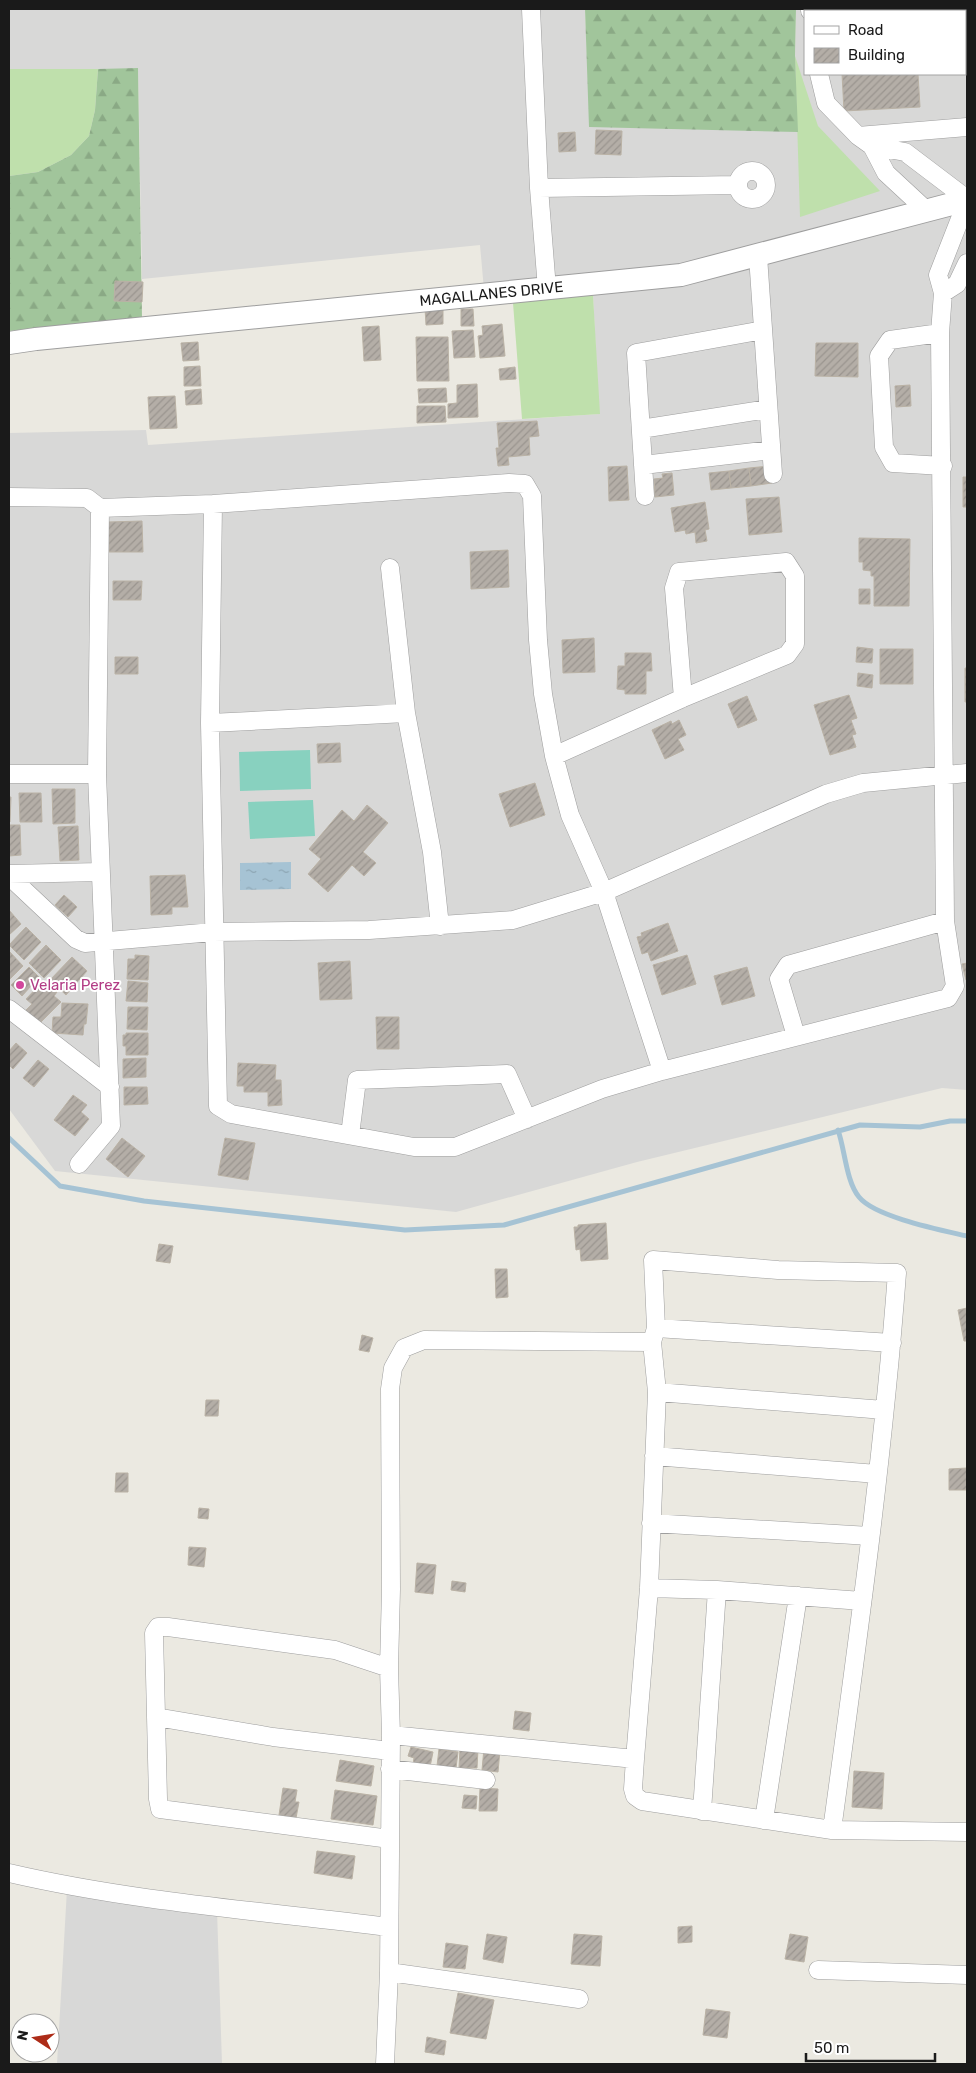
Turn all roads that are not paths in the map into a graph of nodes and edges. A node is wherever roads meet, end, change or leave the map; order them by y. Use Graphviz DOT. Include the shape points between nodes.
graph roads {
  1 [pos="531,9"];
  2 [pos="819,75"];
  3 [pos="967,127"];
  4 [pos="865,141"];
  5 [pos="738,185"];
  6 [pos="539,188"];
  7 [pos="967,200"];
  8 [pos="927,211"];
  9 [pos="758,256"];
  10 [pos="967,264"];
  11 [pos="547,289"];
  12 [pos="943,293"];
  13 [pos="763,330"];
  14 [pos="940,333"];
  15 [pos="9,343"];
  16 [pos="768,409"];
  17 [pos="641,429"];
  18 [pos="771,450"];
  19 [pos="643,465"];
  20 [pos="943,466"];
  21 [pos="773,474"];
  22 [pos="645,496"];
  23 [pos="9,497"];
  24 [pos="213,504"];
  25 [pos="100,508"];
  26 [pos="390,568"];
  27 [pos="683,698"];
  28 [pos="406,713"];
  29 [pos="210,723"];
  30 [pos="554,756"];
  31 [pos="967,773"];
  32 [pos="9,774"];
  33 [pos="97,774"];
  34 [pos="943,774"];
  35 [pos="100,872"];
  36 [pos="9,875"];
  37 [pos="604,892"];
  38 [pos="945,921"];
  39 [pos="440,926"];
  40 [pos="213,932"];
  41 [pos="103,942"];
  42 [pos="9,1009"];
  43 [pos="796,1036"];
  44 [pos="662,1071"];
  45 [pos="110,1087"];
  46 [pos="526,1119"];
  47 [pos="350,1135"];
  48 [pos="79,1164"];
  49 [pos="654,1335"];
  50 [pos="892,1343"];
  51 [pos="657,1392"];
  52 [pos="884,1410"];
  53 [pos="654,1456"];
  54 [pos="877,1474"];
  55 [pos="651,1523"];
  56 [pos="870,1536"];
  57 [pos="649,1588"];
  58 [pos="717,1590"];
  59 [pos="798,1596"];
  60 [pos="862,1601"];
  61 [pos="389,1668"];
  62 [pos="156,1717"];
  63 [pos="390,1743"];
  64 [pos="635,1759"];
  65 [pos="390,1769"];
  66 [pos="486,1780"];
  67 [pos="702,1811"];
  68 [pos="764,1820"];
  69 [pos="832,1830"];
  70 [pos="967,1832"];
  71 [pos="390,1839"];
  72 [pos="9,1873"];
  73 [pos="389,1927"];
  74 [pos="818,1970"];
  75 [pos="389,1972"];
  76 [pos="967,1974"];
  77 [pos="579,1999"];
  78 [pos="386,2064"];
  1 -- 6 [label="street"];
  2 -- 4 [label="street" via="826,103"];
  3 -- 4 [label="street"];
  4 -- 7 [label="street" via="905,152"];
  4 -- 8 [label="street" via="886,173"];
  5 -- 6 [label="street"];
  6 -- 11 [label="street"];
  7 -- 8 [label="street, MAGALLANES DRIVE"];
  7 -- 12 [label="street" via="938,275"];
  8 -- 9 [label="street, MAGALLANES DRIVE"];
  9 -- 11 [label="street, MAGALLANES DRIVE" via="680,275"];
  9 -- 13 [label="street"];
  10 -- 12 [label="street" via="957,284"];
  11 -- 15 [label="street, MAGALLANES DRIVE"];
  12 -- 14 [label="street"];
  13 -- 16 [label="street"];
  13 -- 17 [label="street" via="636,353"];
  14 -- 20 [label="street"];
  14 -- 20 [label="street" via="890,340 879,356 884,447 893,463"];
  16 -- 17 [label="street"];
  16 -- 18 [label="street"];
  17 -- 19 [label="street"];
  18 -- 19 [label="street"];
  18 -- 21 [label="street"];
  19 -- 22 [label="street"];
  20 -- 34 [label="street"];
  23 -- 25 [label="street" via="88,498"];
  24 -- 25 [label="street"];
  24 -- 29 [label="street"];
  24 -- 30 [label="street" via="525,484 532,496 538,640"];
  25 -- 33 [label="street"];
  26 -- 28 [label="street"];
  27 -- 27 [label="street" via="788,655 795,644 795,576 786,562 679,572 674,588"];
  27 -- 30 [label="street"];
  28 -- 29 [label="street"];
  28 -- 39 [label="street" via="432,852"];
  29 -- 40 [label="street"];
  30 -- 37 [label="street" via="570,815"];
  31 -- 34 [label="street"];
  32 -- 33 [label="street"];
  33 -- 35 [label="street"];
  34 -- 37 [label="street" via="863,783 826,794"];
  34 -- 38 [label="street"];
  35 -- 36 [label="street"];
  35 -- 41 [label="street"];
  36 -- 41 [label="street" via="76,939 85,943"];
  37 -- 39 [label="street" via="513,920"];
  37 -- 44 [label="street"];
  38 -- 43 [label="street" via="955,986 948,998"];
  38 -- 43 [label="street" via="788,965 780,979"];
  39 -- 40 [label="street"];
  40 -- 41 [label="street"];
  40 -- 47 [label="street" via="218,1106 232,1114"];
  41 -- 45 [label="street"];
  42 -- 45 [label="street"];
  43 -- 44 [label="street"];
  44 -- 46 [label="street" via="602,1089"];
  45 -- 48 [label="street" via="111,1126"];
  46 -- 47 [label="street" via="455,1147 414,1147"];
  46 -- 47 [label="street" via="507,1074 358,1080"];
  49 -- 50 [label="street"];
  49 -- 50 [label="street" via="653,1260 778,1270 897,1273"];
  49 -- 51 [label="street"];
  49 -- 61 [label="street" via="424,1340 404,1348 393,1368 390,1389"];
  50 -- 52 [label="street"];
  51 -- 52 [label="street"];
  51 -- 53 [label="street"];
  52 -- 54 [label="street"];
  53 -- 54 [label="street"];
  53 -- 55 [label="street"];
  54 -- 56 [label="street"];
  55 -- 56 [label="street"];
  55 -- 57 [label="street"];
  56 -- 60 [label="street"];
  57 -- 58 [label="street"];
  57 -- 64 [label="street"];
  58 -- 59 [label="street"];
  58 -- 67 [label="street"];
  59 -- 60 [label="street"];
  59 -- 68 [label="street"];
  60 -- 69 [label="street"];
  61 -- 62 [label="street" via="335,1650 158,1627 154,1633"];
  61 -- 63 [label="street"];
  62 -- 63 [label="street" via="273,1737"];
  62 -- 71 [label="street" via="160,1808"];
  63 -- 64 [label="street"];
  63 -- 65 [label="street"];
  64 -- 67 [label="street" via="635,1796 642,1801"];
  65 -- 66 [label="street"];
  65 -- 71 [label="street"];
  67 -- 68 [label="street"];
  68 -- 69 [label="street"];
  69 -- 70 [label="street"];
  71 -- 73 [label="street"];
  72 -- 73 [label="street" via="67,1887 136,1898"];
  73 -- 75 [label="street"];
  74 -- 76 [label="street"];
  75 -- 77 [label="street"];
  75 -- 78 [label="street"];
}
